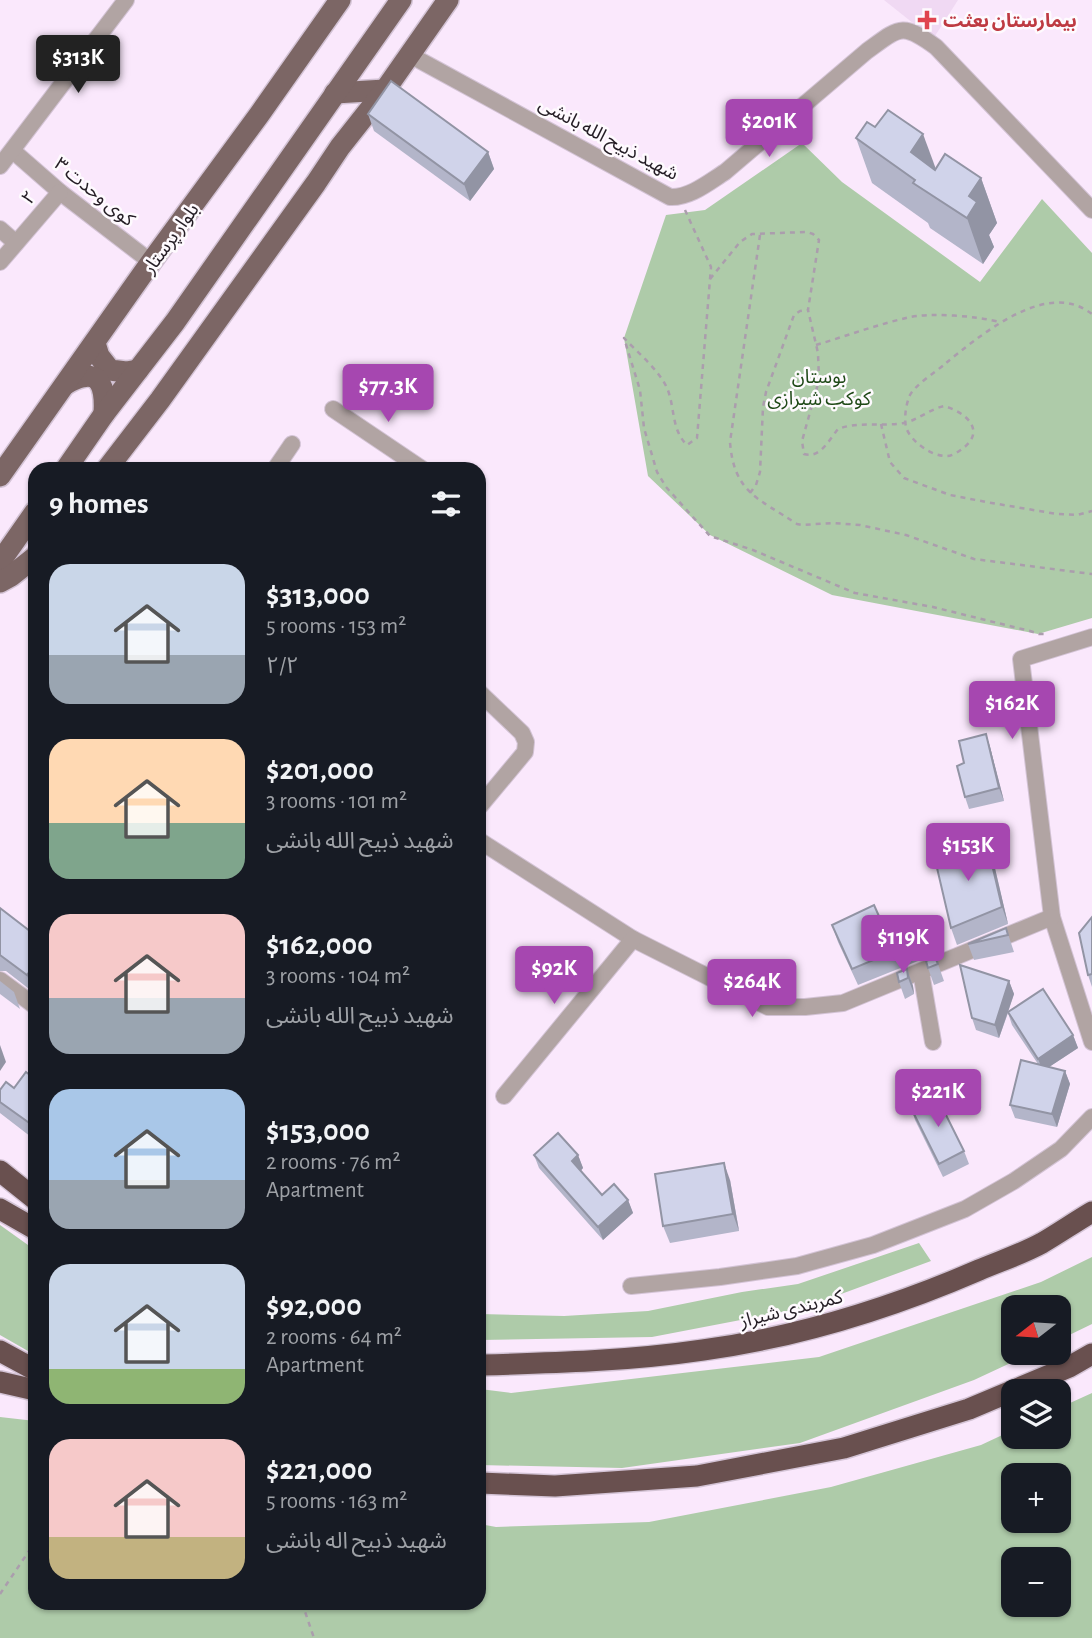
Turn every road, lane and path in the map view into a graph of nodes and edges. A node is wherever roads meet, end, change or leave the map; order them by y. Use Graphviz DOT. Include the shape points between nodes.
graph roads {
  1 [pos="125,0"];
  2 [pos="340,0"];
  3 [pos="401,0"];
  4 [pos="448,0"];
  5 [pos="410,55"];
  6 [pos="385,90"];
  7 [pos="331,98"];
  8 [pos="340,146"];
  9 [pos="13,151"];
  10 [pos="0,166"];
  11 [pos="60,192"];
  12 [pos="679,198"];
  13 [pos="1092,210"];
  14 [pos="0,229"];
  15 [pos="760,234"];
  16 [pos="16,243"];
  17 [pos="0,262"];
  18 [pos="151,262"];
  19 [pos="710,279"];
  20 [pos="808,310"];
  21 [pos="1092,314"];
  22 [pos="1000,322"];
  23 [pos="95,343"];
  24 [pos="816,345"];
  25 [pos="138,370"];
  26 [pos="66,384"];
  27 [pos="333,408"];
  28 [pos="104,414"];
  29 [pos="906,423"];
  30 [pos="881,424"];
  31 [pos="292,444"];
  32 [pos="70,462"];
  33 [pos="112,462"];
  34 [pos="280,462"];
  35 [pos="412,462"];
  36 [pos="0,476"];
  37 [pos="750,494"];
  38 [pos="1092,511"];
  39 [pos="28,522"];
  40 [pos="0,562"];
  41 [pos="28,563"];
  42 [pos="1092,574"];
  43 [pos="0,582"];
  44 [pos="1050,635"];
  45 [pos="1092,637"];
  46 [pos="486,699"];
  47 [pos="486,799"];
  48 [pos="486,845"];
  49 [pos="1052,917"];
  50 [pos="632,939"];
  51 [pos="921,972"];
  52 [pos="0,981"];
  53 [pos="28,1001"];
  54 [pos="933,1042"];
  55 [pos="1092,1042"];
  56 [pos="504,1096"];
  57 [pos="1092,1117"];
  58 [pos="0,1171"];
  59 [pos="28,1193"];
  60 [pos="0,1209"];
  61 [pos="1092,1212"];
  62 [pos="1092,1222"];
  63 [pos="28,1224"];
  64 [pos="1040,1244"];
  65 [pos="631,1286"];
  66 [pos="0,1351"];
  67 [pos="1092,1354"];
  68 [pos="28,1366"];
  69 [pos="486,1366"];
  70 [pos="0,1382"];
  71 [pos="28,1388"];
  72 [pos="486,1483"];
  73 [pos="28,1552"];
  74 [pos="0,1594"];
  75 [pos="304,1610"];
  76 [pos="314,1638"];
  1 -- 9 [label="street"];
  2 -- 18 [label="main road, بلوار پرستار"];
  3 -- 7 [label="main road"];
  4 -- 5 [label="main road"];
  5 -- 6 [label="main road"];
  5 -- 12 [label="street, شهید ذبیح الله بانشی"];
  6 -- 7 [label="main road"];
  6 -- 8 [label="main road"];
  7 -- 8 [label="main road"];
  7 -- 25 [label="main road"];
  8 -- 33 [label="main road"];
  9 -- 10 [label="street"];
  9 -- 11 [label="street, کوی وحدت ۳"];
  11 -- 16 [label="street, ۲"];
  11 -- 18 [label="street, کوی وحدت ۳"];
  12 -- 13 [label="street, شهید ذبیح الله بانشی" via="725,172 867,51 904,30 936,47"];
  12 -- 19 [label="path" via="711,267"];
  14 -- 16 [label="street"];
  15 -- 19 [label="path" via="740,242"];
  15 -- 20 [label="path" via="807,232 819,240"];
  15 -- 37 [label="path" via="730,442 737,476"];
  16 -- 17 [label="street, ۲"];
  18 -- 23 [label="main road, بلوار پرستار"];
  19 -- 44 [label="path" via="697,438 687,445 680,439 667,387 624,338 657,472 703,529 710,536 855,593"];
  20 -- 24 [label="path"];
  20 -- 37 [label="path" via="794,315 766,392 760,472"];
  21 -- 22 [label="path" via="1080,306 1054,303"];
  22 -- 24 [label="path" via="957,316 909,317"];
  22 -- 29 [label="path" via="912,392"];
  23 -- 25 [label="main road" via="110,370"];
  23 -- 26 [label="main road, بلوار پرستار"];
  24 -- 30 [label="path" via="819,380 802,440 804,454 816,454 843,427"];
  25 -- 28 [label="main road"];
  26 -- 28 [label="main road" via="83,376 97,380 103,386"];
  26 -- 36 [label="main road, بلوار پرستار"];
  27 -- 35 [label="street"];
  28 -- 32 [label="main road"];
  29 -- 29 [label="path" via="919,445 932,454 958,452 974,434 968,418 944,406"];
  29 -- 30 [label="path"];
  30 -- 38 [label="path" via="890,462 904,478 986,502 1057,514"];
  31 -- 34 [label="street"];
  37 -- 42 [label="path" via="802,525 860,525 906,535 974,559"];
  39 -- 40 [label="main road"];
  41 -- 43 [label="main road"];
  45 -- 49 [label="street" via="1021,660"];
  46 -- 47 [label="street" via="526,742 525,752"];
  48 -- 50 [label="street"];
  49 -- 51 [label="street"];
  49 -- 55 [label="street"];
  50 -- 51 [label="street" via="768,1007 843,1003"];
  50 -- 56 [label="street"];
  51 -- 54 [label="street"];
  52 -- 53 [label="street"];
  57 -- 65 [label="street" via="1061,1149 1014,1181 965,1209 873,1245 797,1266"];
  58 -- 59 [label="highway"];
  60 -- 63 [label="highway"];
  61 -- 64 [label="highway, کمربندی شیراز"];
  62 -- 64 [label="highway"];
  64 -- 69 [label="highway, کمربندی شیراز" via="953,1282 837,1322 771,1338 631,1359"];
  66 -- 68 [label="highway"];
  67 -- 72 [label="highway" via="969,1409 844,1448 697,1476 555,1486"];
  70 -- 71 [label="highway"];
  73 -- 74 [label="path"];
  75 -- 76 [label="path"];
}
